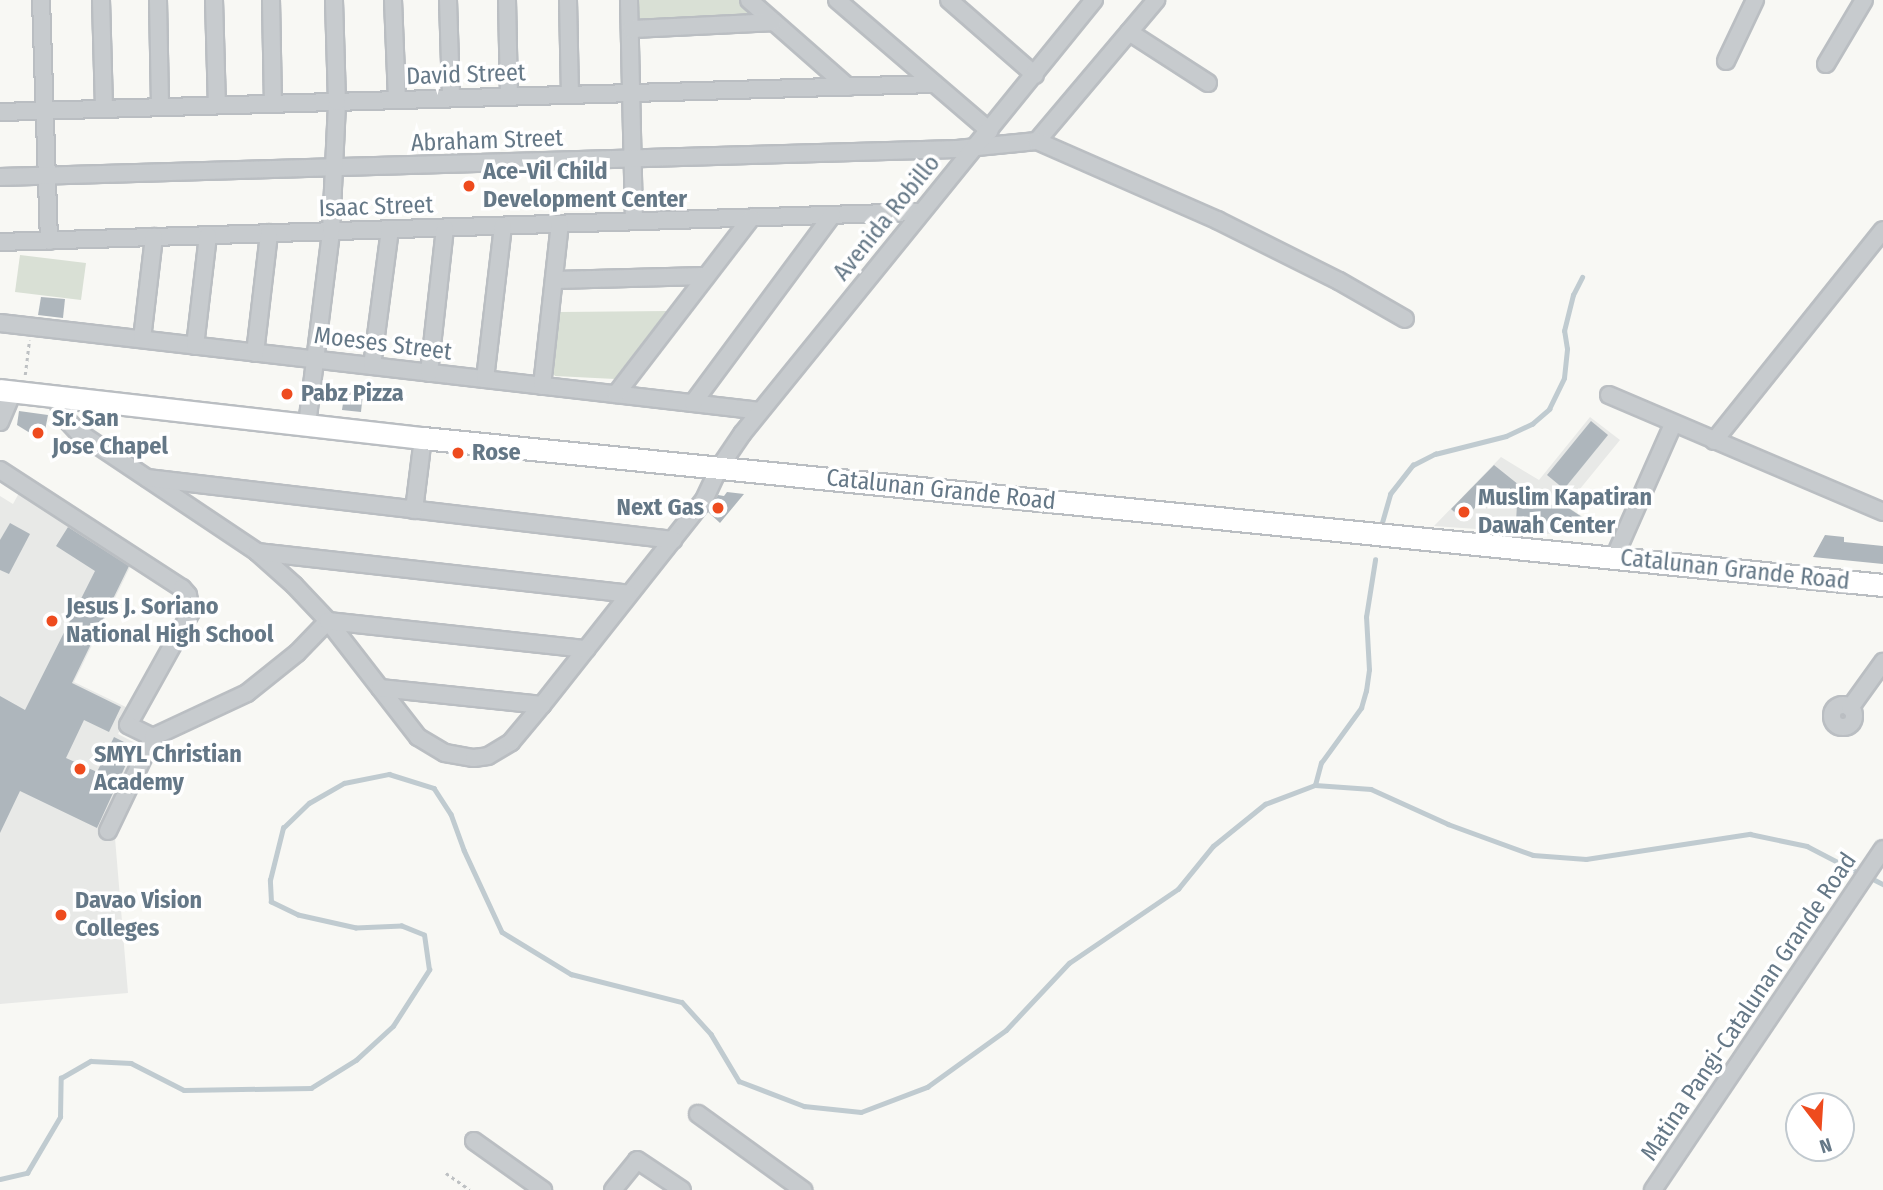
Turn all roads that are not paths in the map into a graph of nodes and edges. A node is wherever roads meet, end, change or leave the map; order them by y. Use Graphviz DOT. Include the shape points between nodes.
graph roads {
  1 [pos="41,0"];
  2 [pos="101,0"];
  3 [pos="158,0"];
  4 [pos="214,0"];
  5 [pos="271,0"];
  6 [pos="334,0"];
  7 [pos="393,0"];
  8 [pos="448,0"];
  9 [pos="507,0"];
  10 [pos="568,0"];
  11 [pos="629,0"];
  12 [pos="748,0"];
  13 [pos="837,0"];
  14 [pos="948,0"];
  15 [pos="1156,0"];
  16 [pos="1755,0"];
  17 [pos="1864,0"];
  18 [pos="1090,2"];
  19 [pos="774,22"];
  20 [pos="631,29"];
  21 [pos="1129,32"];
  22 [pos="1726,61"];
  23 [pos="1826,64"];
  24 [pos="1035,75"];
  25 [pos="1208,83"];
  26 [pos="934,84"];
  27 [pos="848,87"];
  28 [pos="633,93"];
  29 [pos="570,95"];
  30 [pos="509,97"];
  31 [pos="451,98"];
  32 [pos="397,100"];
  33 [pos="337,102"];
  34 [pos="273,104"];
  35 [pos="217,105"];
  36 [pos="160,107"];
  37 [pos="104,109"];
  38 [pos="46,110"];
  39 [pos="0,111"];
  40 [pos="990,131"];
  41 [pos="1037,141"];
  42 [pos="975,148"];
  43 [pos="634,160"];
  44 [pos="334,168"];
  45 [pos="47,176"];
  46 [pos="0,177"];
  47 [pos="921,212"];
  48 [pos="832,215"];
  49 [pos="751,218"];
  50 [pos="634,221"];
  51 [pos="560,224"];
  52 [pos="503,226"];
  53 [pos="445,228"];
  54 [pos="390,229"];
  55 [pos="1883,230"];
  56 [pos="331,232"];
  57 [pos="269,233"];
  58 [pos="208,236"];
  59 [pos="154,237"];
  60 [pos="49,241"];
  61 [pos="0,242"];
  62 [pos="706,276"];
  63 [pos="554,280"];
  64 [pos="1405,319"];
  65 [pos="0,323"];
  66 [pos="142,339"];
  67 [pos="195,346"];
  68 [pos="255,353"];
  69 [pos="315,359"];
  70 [pos="372,366"];
  71 [pos="429,373"];
  72 [pos="485,379"];
  73 [pos="542,386"];
  74 [pos="12,391"];
  75 [pos="616,394"];
  76 [pos="56,395"];
  77 [pos="1609,395"];
  78 [pos="693,403"];
  79 [pos="760,411"];
  80 [pos="0,422"];
  81 [pos="1673,424"];
  82 [pos="307,425"];
  83 [pos="424,438"];
  84 [pos="1714,441"];
  85 [pos="719,468"];
  86 [pos="0,470"];
  87 [pos="144,478"];
  88 [pos="414,510"];
  89 [pos="1883,512"];
  90 [pos="673,540"];
  91 [pos="257,552"];
  92 [pos="1614,558"];
  93 [pos="1883,585"];
  94 [pos="629,594"];
  95 [pos="328,621"];
  96 [pos="586,649"];
  97 [pos="1883,662"];
  98 [pos="380,688"];
  99 [pos="542,705"];
  100 [pos="1850,708"];
  101 [pos="153,737"];
  102 [pos="108,831"];
  103 [pos="1883,849"];
  104 [pos="698,1114"];
  105 [pos="474,1141"];
  106 [pos="542,1190"];
  107 [pos="612,1190"];
  108 [pos="682,1190"];
  109 [pos="803,1190"];
  110 [pos="1654,1190"];
  1 -- 38 [label="street"];
  2 -- 37 [label="street"];
  3 -- 36 [label="street"];
  4 -- 35 [label="street"];
  5 -- 34 [label="street"];
  6 -- 33 [label="street"];
  7 -- 32 [label="street"];
  8 -- 31 [label="street"];
  9 -- 30 [label="street"];
  10 -- 29 [label="street"];
  11 -- 20 [label="street"];
  12 -- 19 [label="street"];
  13 -- 26 [label="street"];
  14 -- 24 [label="street"];
  15 -- 21 [label="street"];
  16 -- 22 [label="street"];
  17 -- 23 [label="street"];
  18 -- 24 [label="street, Avenida Robillo"];
  19 -- 20 [label="street"];
  19 -- 27 [label="street"];
  20 -- 28 [label="street"];
  21 -- 25 [label="street"];
  21 -- 41 [label="street"];
  24 -- 40 [label="street, Avenida Robillo"];
  26 -- 27 [label="street, David Street"];
  26 -- 40 [label="street"];
  27 -- 28 [label="street, David Street"];
  28 -- 29 [label="street, David Street"];
  28 -- 43 [label="street"];
  29 -- 30 [label="street, David Street"];
  30 -- 31 [label="street, David Street"];
  31 -- 32 [label="street, David Street"];
  32 -- 33 [label="street, David Street"];
  33 -- 34 [label="street, David Street"];
  33 -- 44 [label="street"];
  34 -- 35 [label="street, David Street"];
  35 -- 36 [label="street, David Street"];
  36 -- 37 [label="street, David Street"];
  37 -- 38 [label="street, David Street"];
  38 -- 39 [label="street, David Street"];
  38 -- 45 [label="street"];
  40 -- 42 [label="street, Avenida Robillo"];
  41 -- 42 [label="street, Abraham Street"];
  41 -- 64 [label="street" via="1217,220"];
  42 -- 43 [label="street, Abraham Street"];
  42 -- 47 [label="street, Avenida Robillo"];
  43 -- 44 [label="street, Abraham Street"];
  43 -- 50 [label="street"];
  44 -- 45 [label="street, Abraham Street"];
  44 -- 56 [label="street"];
  45 -- 46 [label="street, Abraham Street"];
  45 -- 60 [label="street"];
  47 -- 48 [label="street, Isaac Street"];
  47 -- 79 [label="street, Avenida Robillo"];
  48 -- 49 [label="street, Isaac Street"];
  48 -- 78 [label="street"];
  49 -- 50 [label="street, Isaac Street"];
  49 -- 62 [label="street"];
  50 -- 51 [label="street, Isaac Street"];
  51 -- 52 [label="street, Isaac Street"];
  51 -- 63 [label="street"];
  52 -- 53 [label="street, Isaac Street"];
  52 -- 72 [label="street"];
  53 -- 54 [label="street, Isaac Street"];
  53 -- 71 [label="street"];
  54 -- 56 [label="street, Isaac Street"];
  54 -- 70 [label="street"];
  55 -- 84 [label="street"];
  56 -- 57 [label="street, Isaac Street"];
  56 -- 69 [label="street"];
  57 -- 58 [label="street, Isaac Street"];
  57 -- 68 [label="street"];
  58 -- 59 [label="street, Isaac Street"];
  58 -- 67 [label="street"];
  59 -- 60 [label="street, Isaac Street"];
  59 -- 66 [label="street"];
  60 -- 61 [label="street, Isaac Street"];
  62 -- 63 [label="street"];
  62 -- 75 [label="street"];
  63 -- 73 [label="street"];
  65 -- 66 [label="street, Moeses Street"];
  66 -- 67 [label="street, Moeses Street"];
  67 -- 68 [label="street, Moeses Street"];
  68 -- 69 [label="street, Moeses Street"];
  69 -- 70 [label="street, Moeses Street"];
  69 -- 82 [label="street"];
  70 -- 71 [label="street, Moeses Street"];
  71 -- 72 [label="street, Moeses Street"];
  72 -- 73 [label="street, Moeses Street"];
  73 -- 75 [label="street, Moeses Street"];
  74 -- 76 [label="main road, Catalunan Grande Road"];
  74 -- 80 [label="street"];
  75 -- 78 [label="street, Moeses Street"];
  76 -- 82 [label="main road, Catalunan Grande Road"];
  76 -- 87 [label="street, Avenida Robillo" via="68,422"];
  77 -- 81 [label="street"];
  78 -- 79 [label="street, Moeses Street"];
  79 -- 85 [label="street, Avenida Robillo"];
  81 -- 84 [label="street"];
  81 -- 92 [label="street"];
  82 -- 83 [label="main road, Catalunan Grande Road"];
  83 -- 85 [label="main road, Catalunan Grande Road"];
  83 -- 88 [label="street"];
  84 -- 89 [label="street"];
  85 -- 90 [label="street, Avenida Robillo" via="704,500"];
  85 -- 92 [label="main road, Catalunan Grande Road"];
  86 -- 101 [label="street" via="188,595 191,612 128,725"];
  87 -- 88 [label="street"];
  87 -- 91 [label="street, Avenida Robillo"];
  88 -- 90 [label="street"];
  90 -- 94 [label="street, Avenida Robillo"];
  91 -- 94 [label="street"];
  91 -- 95 [label="street, Avenida Robillo"];
  92 -- 93 [label="main road, Catalunan Grande Road"];
  94 -- 96 [label="street, Avenida Robillo"];
  95 -- 96 [label="street"];
  95 -- 98 [label="street, Avenida Robillo"];
  95 -- 101 [label="street" via="247,693"];
  96 -- 99 [label="street, Avenida Robillo"];
  97 -- 100 [label="street"];
  98 -- 99 [label="street"];
  98 -- 99 [label="street, Avenida Robillo" via="418,737 430,747 460,757 499,751"];
  101 -- 102 [label="street"];
  103 -- 110 [label="street, Matina Pangi-Catalunan Grande Road"];
  104 -- 109 [label="street"];
  105 -- 106 [label="street"];
  107 -- 108 [label="street" via="637,1160"];
}
